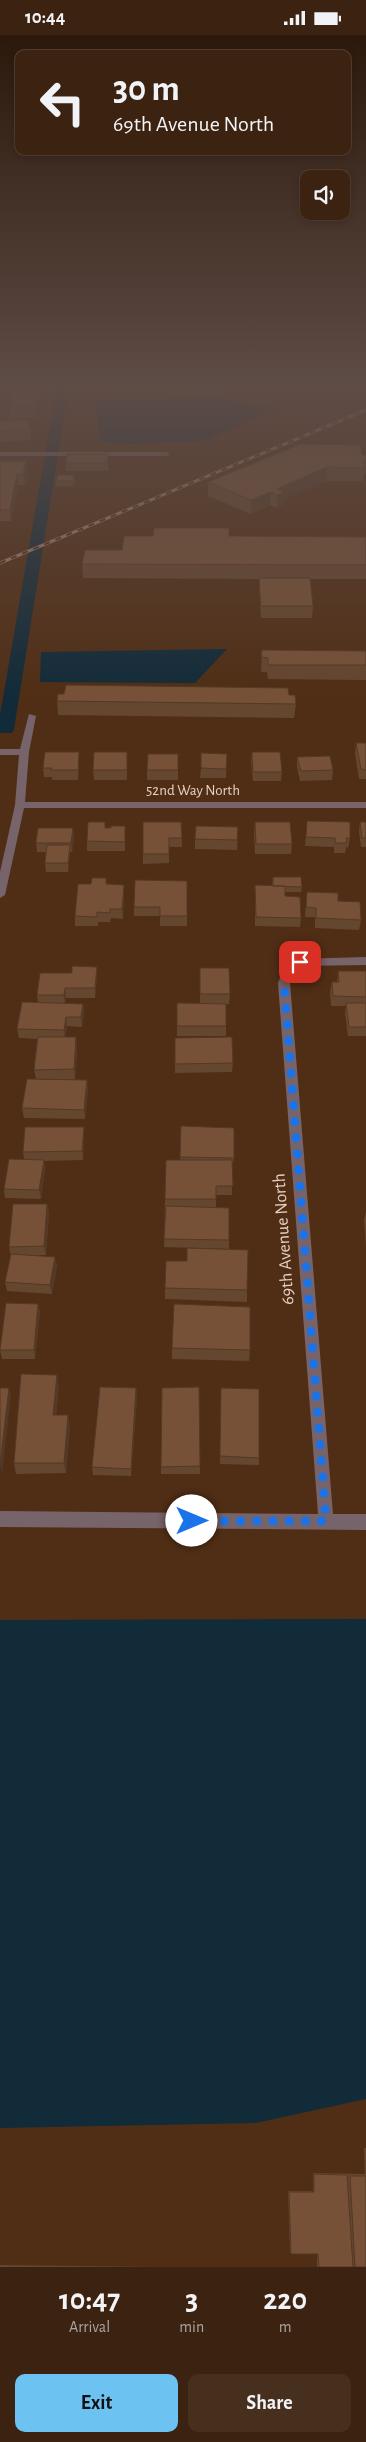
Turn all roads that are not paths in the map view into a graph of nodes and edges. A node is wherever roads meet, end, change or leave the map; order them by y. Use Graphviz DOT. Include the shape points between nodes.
graph roads {
  1 [pos="32,716"];
  2 [pos="0,752"];
  3 [pos="24,752"];
  4 [pos="20,805"];
  5 [pos="366,805"];
  6 [pos="2,876"];
  7 [pos="0,895"];
  8 [pos="366,961"];
  9 [pos="0,1519"];
  10 [pos="326,1521"];
  11 [pos="366,1522"];
  1 -- 3 [label="street"];
  2 -- 3 [label="street"];
  3 -- 4 [label="street"];
  4 -- 5 [label="street, 52nd Way North"];
  4 -- 6 [label="street"];
  6 -- 7 [label="street"];
  8 -- 10 [label="street, 69th Avenue North" via="300,962 288,971 284,983"];
  9 -- 10 [label="street"];
  10 -- 11 [label="street"];
}
